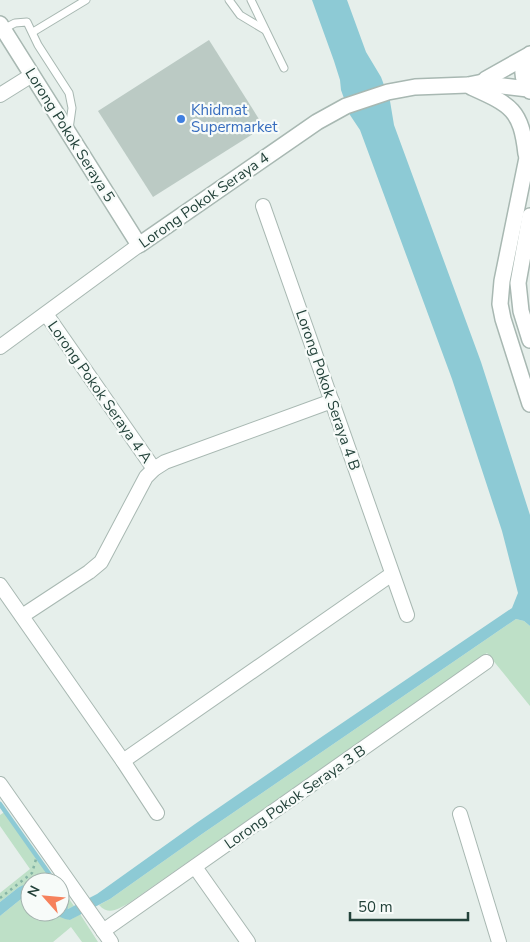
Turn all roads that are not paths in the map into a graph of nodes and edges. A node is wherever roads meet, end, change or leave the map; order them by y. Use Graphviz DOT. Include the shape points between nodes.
graph roads {
  1 [pos="86,0"];
  2 [pos="228,0"];
  3 [pos="251,0"];
  4 [pos="2,27"];
  5 [pos="265,30"];
  6 [pos="33,32"];
  7 [pos="529,55"];
  8 [pos="284,68"];
  9 [pos="32,75"];
  10 [pos="483,82"];
  11 [pos="468,85"];
  12 [pos="529,91"];
  13 [pos="0,95"];
  14 [pos="69,132"];
  15 [pos="530,143"];
  16 [pos="526,164"];
  17 [pos="263,206"];
  18 [pos="530,216"];
  19 [pos="139,246"];
  20 [pos="46,314"];
  21 [pos="530,340"];
  22 [pos="0,347"];
  23 [pos="332,401"];
  24 [pos="530,404"];
  25 [pos="154,469"];
  26 [pos="392,574"];
  27 [pos="0,585"];
  28 [pos="407,615"];
  29 [pos="22,616"];
  30 [pos="486,662"];
  31 [pos="123,761"];
  32 [pos="0,784"];
  33 [pos="157,813"];
  34 [pos="460,814"];
  35 [pos="195,867"];
  36 [pos="107,936"];
  37 [pos="248,942"];
  38 [pos="499,942"];
  1 -- 6 [label="lane"];
  2 -- 5 [label="lane" via="240,15"];
  3 -- 5 [label="lane"];
  4 -- 6 [label="lane" via="28,22"];
  4 -- 9 [label="street, Lorong Pokok Seraya 5"];
  5 -- 8 [label="lane"];
  6 -- 14 [label="lane" via="69,93 72,108"];
  7 -- 10 [label="street, Lorong Pokok Seraya 4"];
  7 -- 12 [label="street" via="523,74"];
  9 -- 13 [label="street"];
  9 -- 14 [label="street, Lorong Pokok Seraya 5"];
  10 -- 11 [label="street, Lorong Pokok Seraya 4"];
  10 -- 12 [label="street, Lorong Pokok Seraya 4"];
  11 -- 16 [label="street" via="498,99 516,114 525,145"];
  11 -- 19 [label="street, Lorong Pokok Seraya 4" via="415,87 346,106 317,122"];
  14 -- 19 [label="street, Lorong Pokok Seraya 5"];
  15 -- 16 [label="street"];
  16 -- 24 [label="street" via="500,304"];
  17 -- 23 [label="street, Lorong Pokok Seraya 4 B"];
  18 -- 21 [label="street" via="518,284 521,311"];
  19 -- 20 [label="street, Lorong Pokok Seraya 4"];
  20 -- 22 [label="street, Lorong Pokok Seraya 4"];
  20 -- 25 [label="street, Lorong Pokok Seraya 4 A"];
  23 -- 25 [label="street, Lorong Pokok Seraya 4 A" via="165,462"];
  23 -- 26 [label="street, Lorong Pokok Seraya 4 B"];
  25 -- 29 [label="street, Lorong Pokok Seraya 4 A" via="146,477 101,562"];
  26 -- 28 [label="street, Lorong Pokok Seraya 4 B"];
  26 -- 31 [label="street"];
  27 -- 29 [label="street"];
  29 -- 31 [label="street"];
  30 -- 35 [label="street, Lorong Pokok Seraya 3 B"];
  31 -- 33 [label="street"];
  32 -- 36 [label="street"];
  34 -- 38 [label="street"];
  35 -- 36 [label="street, Lorong Pokok Seraya 3 B"];
  35 -- 37 [label="street"];
}
